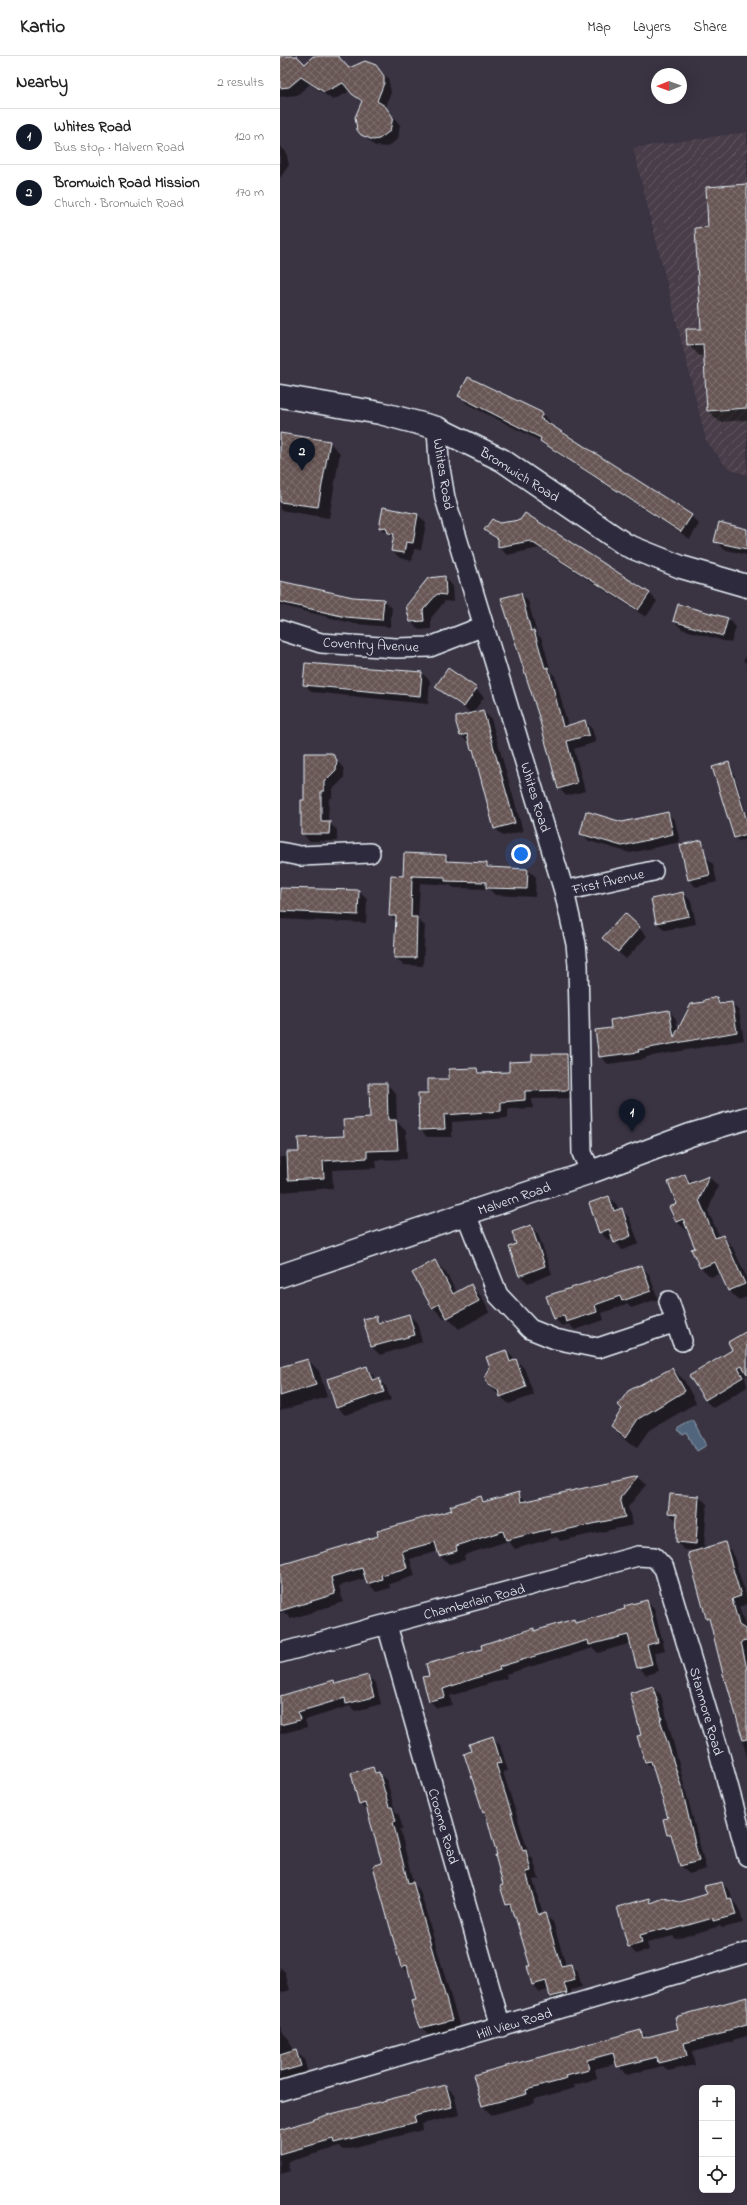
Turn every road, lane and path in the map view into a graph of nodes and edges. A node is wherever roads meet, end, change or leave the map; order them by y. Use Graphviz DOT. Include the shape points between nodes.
graph roads {
  1 [pos="280,396"];
  2 [pos="437,428"];
  3 [pos="747,586"];
  4 [pos="484,626"];
  5 [pos="280,630"];
  6 [pos="280,637"];
  7 [pos="280,852"];
  8 [pos="370,853"];
  9 [pos="653,871"];
  10 [pos="564,891"];
  11 [pos="747,1118"];
  12 [pos="591,1172"];
  13 [pos="466,1214"];
  14 [pos="280,1276"];
  15 [pos="669,1301"];
  16 [pos="676,1322"];
  17 [pos="682,1341"];
  18 [pos="664,1568"];
  19 [pos="387,1625"];
  20 [pos="280,1653"];
  21 [pos="747,1856"];
  22 [pos="747,1953"];
  23 [pos="501,2027"];
  24 [pos="280,2091"];
  1 -- 2 [label="main road, Bromwich Road" via="380,414"];
  2 -- 3 [label="main road, Bromwich Road" via="502,460 626,545 682,567"];
  2 -- 4 [label="street, Whites Road" via="445,498"];
  4 -- 5 [label="street, Coventry Avenue" via="430,647 396,648 321,643"];
  4 -- 10 [label="street, Whites Road"];
  5 -- 6 [label="street"];
  7 -- 8 [label="street" via="300,856"];
  9 -- 10 [label="street, First Avenue"];
  10 -- 12 [label="street, Whites Road" via="578,965 582,1153"];
  11 -- 12 [label="main road, Malvern Road" via="690,1135"];
  12 -- 13 [label="main road, Malvern Road"];
  13 -- 14 [label="main road, Malvern Road"];
  13 -- 16 [label="street" via="498,1295 530,1329 555,1339 598,1348"];
  15 -- 16 [label="street"];
  16 -- 17 [label="street"];
  18 -- 19 [label="street, Chamberlain Road" via="654,1557 638,1556"];
  18 -- 21 [label="street, Stanmore Road" via="718,1748"];
  19 -- 20 [label="street, Chamberlain Road"];
  19 -- 23 [label="street, Croome Road"];
  22 -- 23 [label="street, Hill View Road"];
  23 -- 24 [label="street, Hill View Road"];
}
